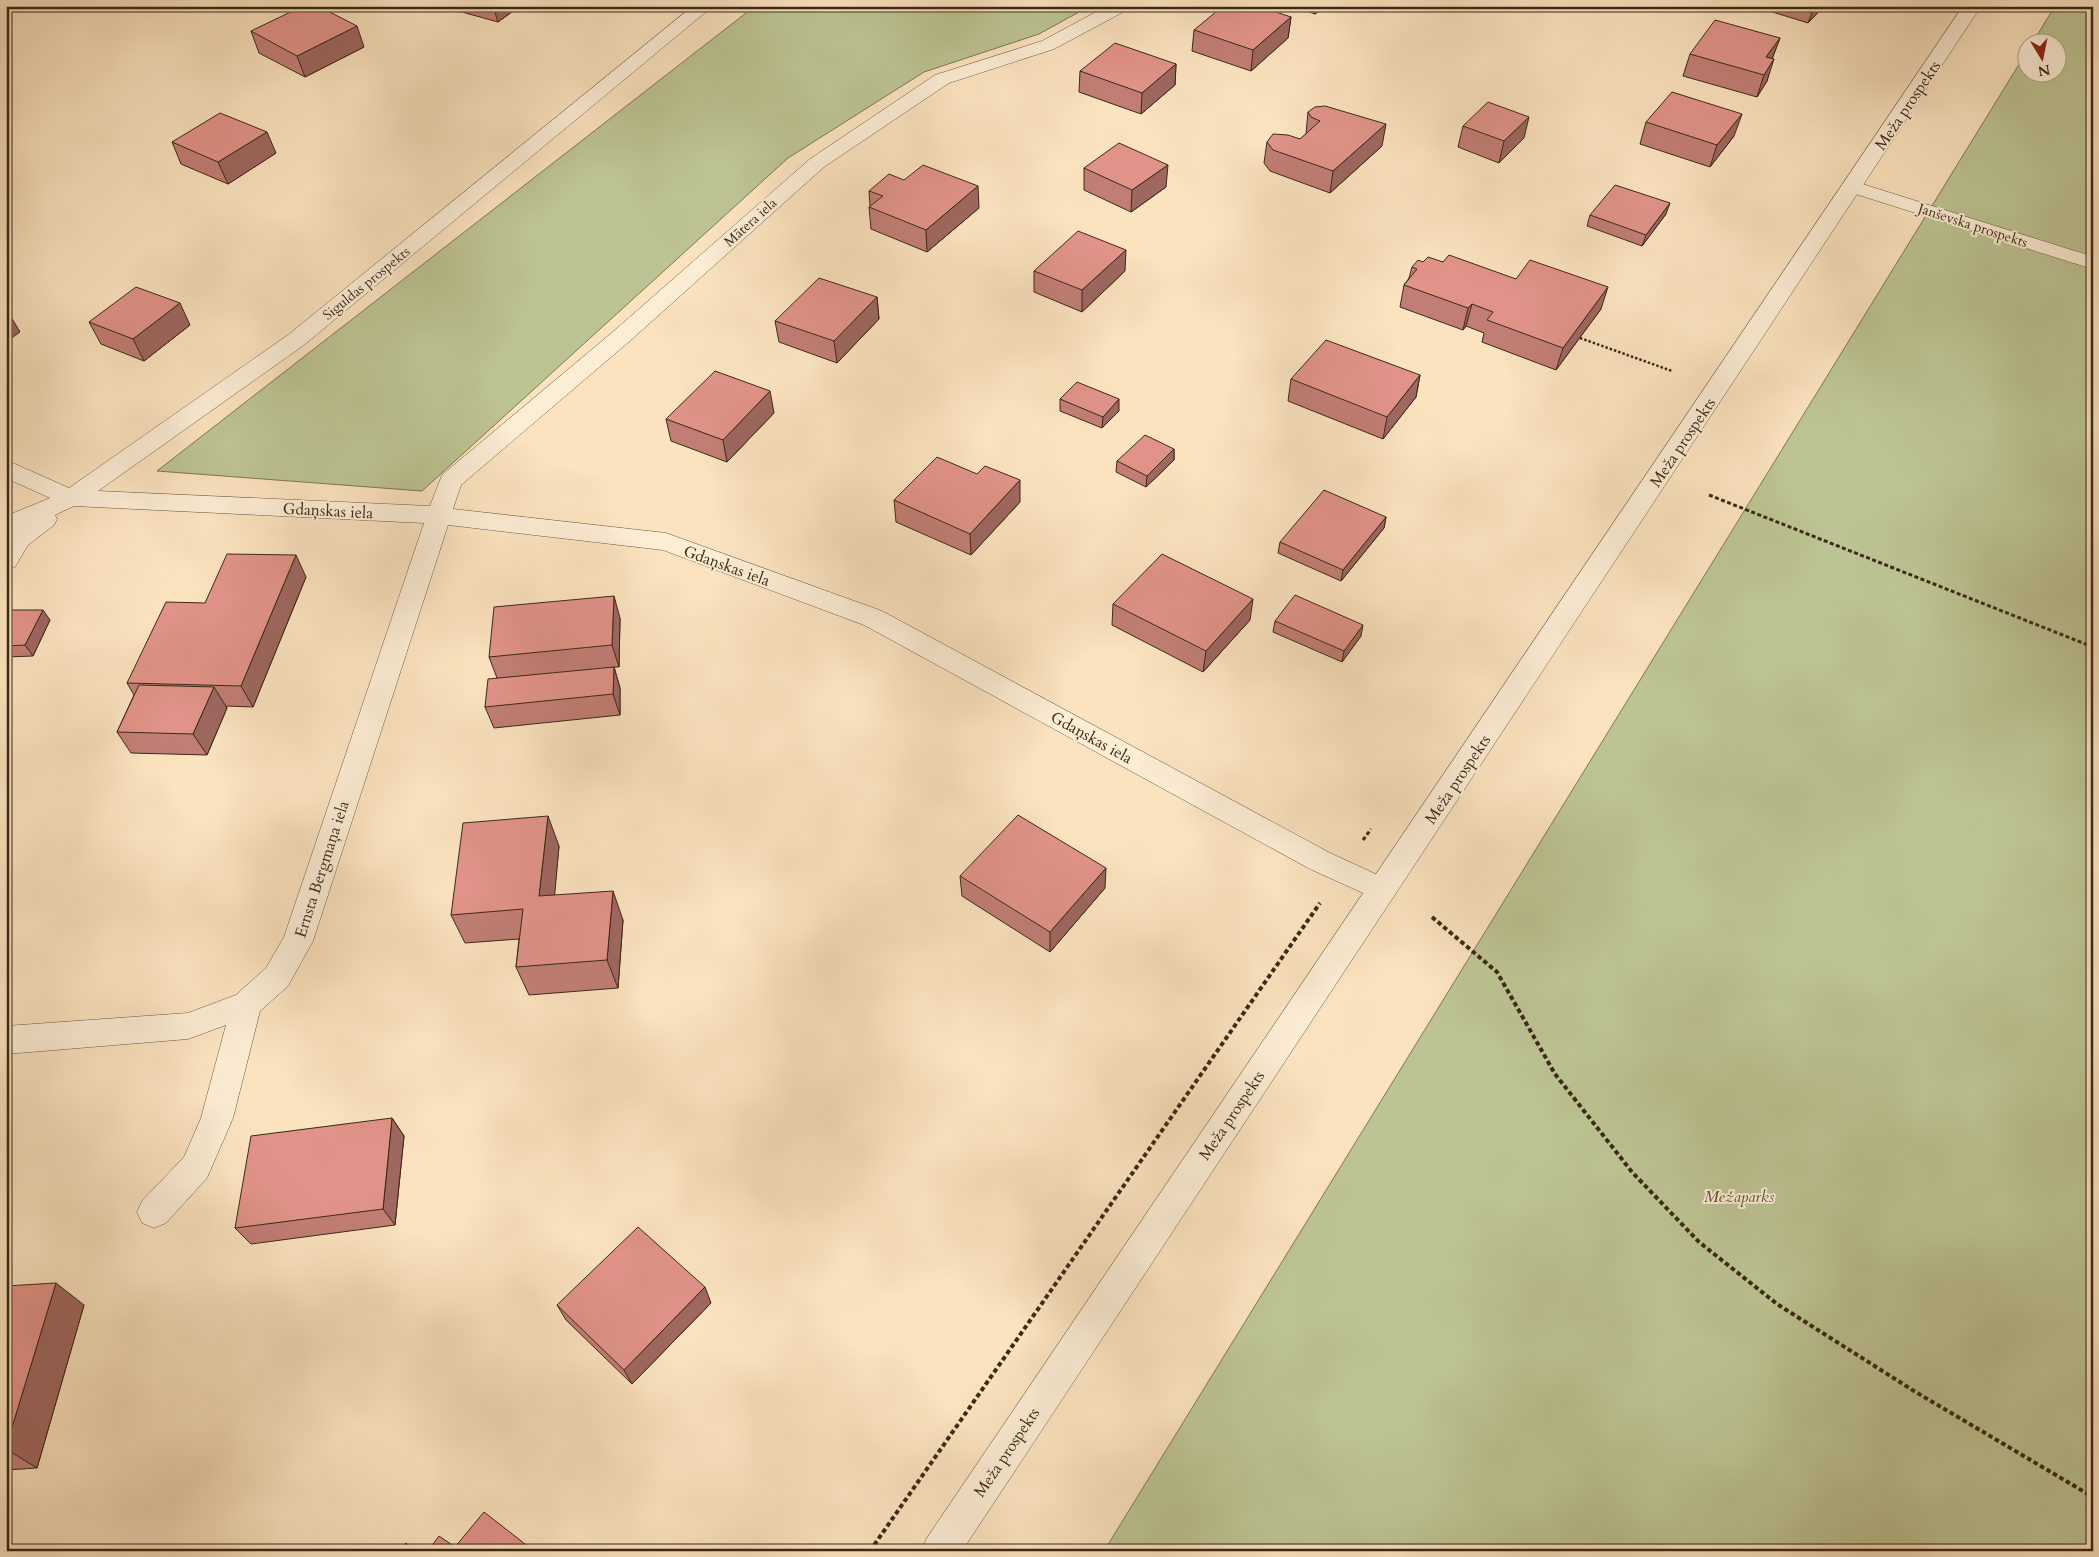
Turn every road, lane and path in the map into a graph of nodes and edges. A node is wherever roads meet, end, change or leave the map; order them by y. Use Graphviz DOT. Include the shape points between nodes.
graph roads {
  1 [pos="704,6"];
  2 [pos="1121,6"];
  3 [pos="1972,6"];
  4 [pos="1853,187"];
  5 [pos="2084,260"];
  6 [pos="1580,338"];
  7 [pos="1672,371"];
  8 [pos="6,468"];
  9 [pos="1709,495"];
  10 [pos="71,498"];
  11 [pos="437,515"];
  12 [pos="6,526"];
  13 [pos="6,561"];
  14 [pos="2093,647"];
  15 [pos="1382,890"];
  16 [pos="1432,917"];
  17 [pos="247,1004"];
  18 [pos="6,1040"];
  19 [pos="154,1212"];
  20 [pos="2093,1497"];
  21 [pos="940,1551"];
  1 -- 10 [label="street, Siguldas prospekts" via="296,340"];
  2 -- 11 [label="street, Mātera iela" via="1048,45 942,79 817,163 623,336 450,481"];
  3 -- 4 [label="street, Meža prospekts"];
  4 -- 5 [label="street, Janševska prospekts"];
  4 -- 15 [label="street, Meža prospekts"];
  6 -- 7 [label="path"];
  8 -- 10 [label="street, Gdaņskas iela"];
  9 -- 14 [label="path"];
  10 -- 11 [label="street, Gdaņskas iela"];
  10 -- 12 [label="street, Siguldas prospekts"];
  10 -- 13 [label="street" via="18,539"];
  11 -- 15 [label="street, Gdaņskas iela" via="666,542 873,618 1320,861"];
  11 -- 17 [label="street, Ernsta Bergmaņa iela" via="298,941 277,977"];
  15 -- 21 [label="street, Meža prospekts"];
  16 -- 20 [label="path" via="1497,972 1555,1074 1632,1172 1699,1242 1777,1304 1914,1391"];
  17 -- 18 [label="street, Ernsta Bergmaņa iela" via="188,1026"];
  17 -- 19 [label="street" via="217,1118 196,1167"];
}
